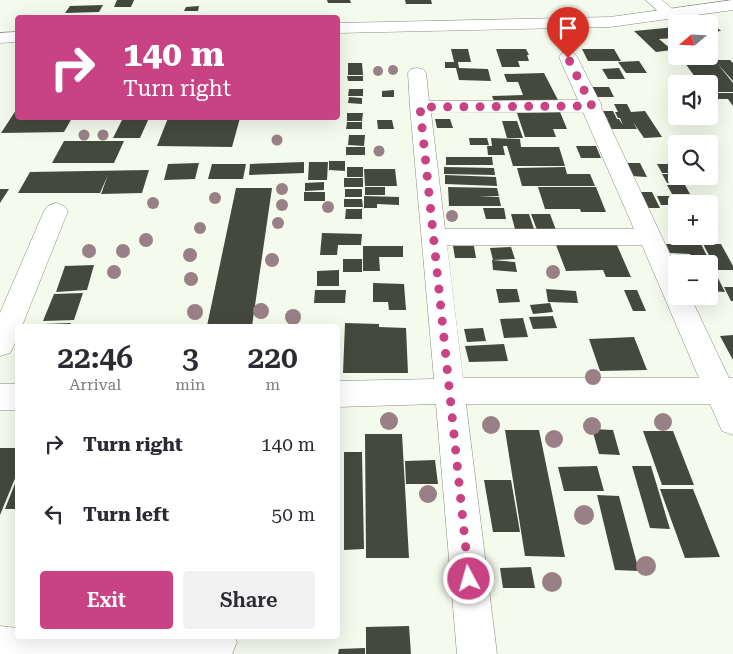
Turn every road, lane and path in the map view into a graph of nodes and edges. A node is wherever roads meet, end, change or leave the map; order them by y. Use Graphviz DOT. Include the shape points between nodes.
graph roads {
  1 [pos="696,0"];
  2 [pos="733,5"];
  3 [pos="661,7"];
  4 [pos="340,20"];
  5 [pos="0,26"];
  6 [pos="15,26"];
  7 [pos="340,28"];
  8 [pos="15,37"];
  9 [pos="0,38"];
  10 [pos="568,58"];
  11 [pos="417,73"];
  12 [pos="592,106"];
  13 [pos="420,107"];
  14 [pos="56,211"];
  15 [pos="434,237"];
  16 [pos="650,237"];
  17 [pos="668,276"];
  18 [pos="682,305"];
  19 [pos="0,344"];
  20 [pos="449,391"];
  21 [pos="726,391"];
  22 [pos="340,394"];
  23 [pos="0,397"];
  24 [pos="15,397"];
  25 [pos="733,421"];
  26 [pos="217,644"];
  27 [pos="16,646"];
  28 [pos="477,654"];
  1 -- 3 [label="street"];
  2 -- 3 [label="street"];
  3 -- 4 [label="street" via="553,14"];
  3 -- 7 [label="street" via="610,22"];
  5 -- 6 [label="street"];
  8 -- 9 [label="street"];
  10 -- 12 [label="street"];
  11 -- 13 [label="street"];
  12 -- 13 [label="street"];
  12 -- 16 [label="street"];
  13 -- 15 [label="street"];
  14 -- 19 [label="street"];
  15 -- 16 [label="street"];
  15 -- 20 [label="street"];
  16 -- 17 [label="street"];
  18 -- 21 [label="street"];
  20 -- 21 [label="street"];
  20 -- 22 [label="street"];
  20 -- 28 [label="street"];
  21 -- 25 [label="street"];
  23 -- 24 [label="street"];
  26 -- 27 [label="street"];
}
